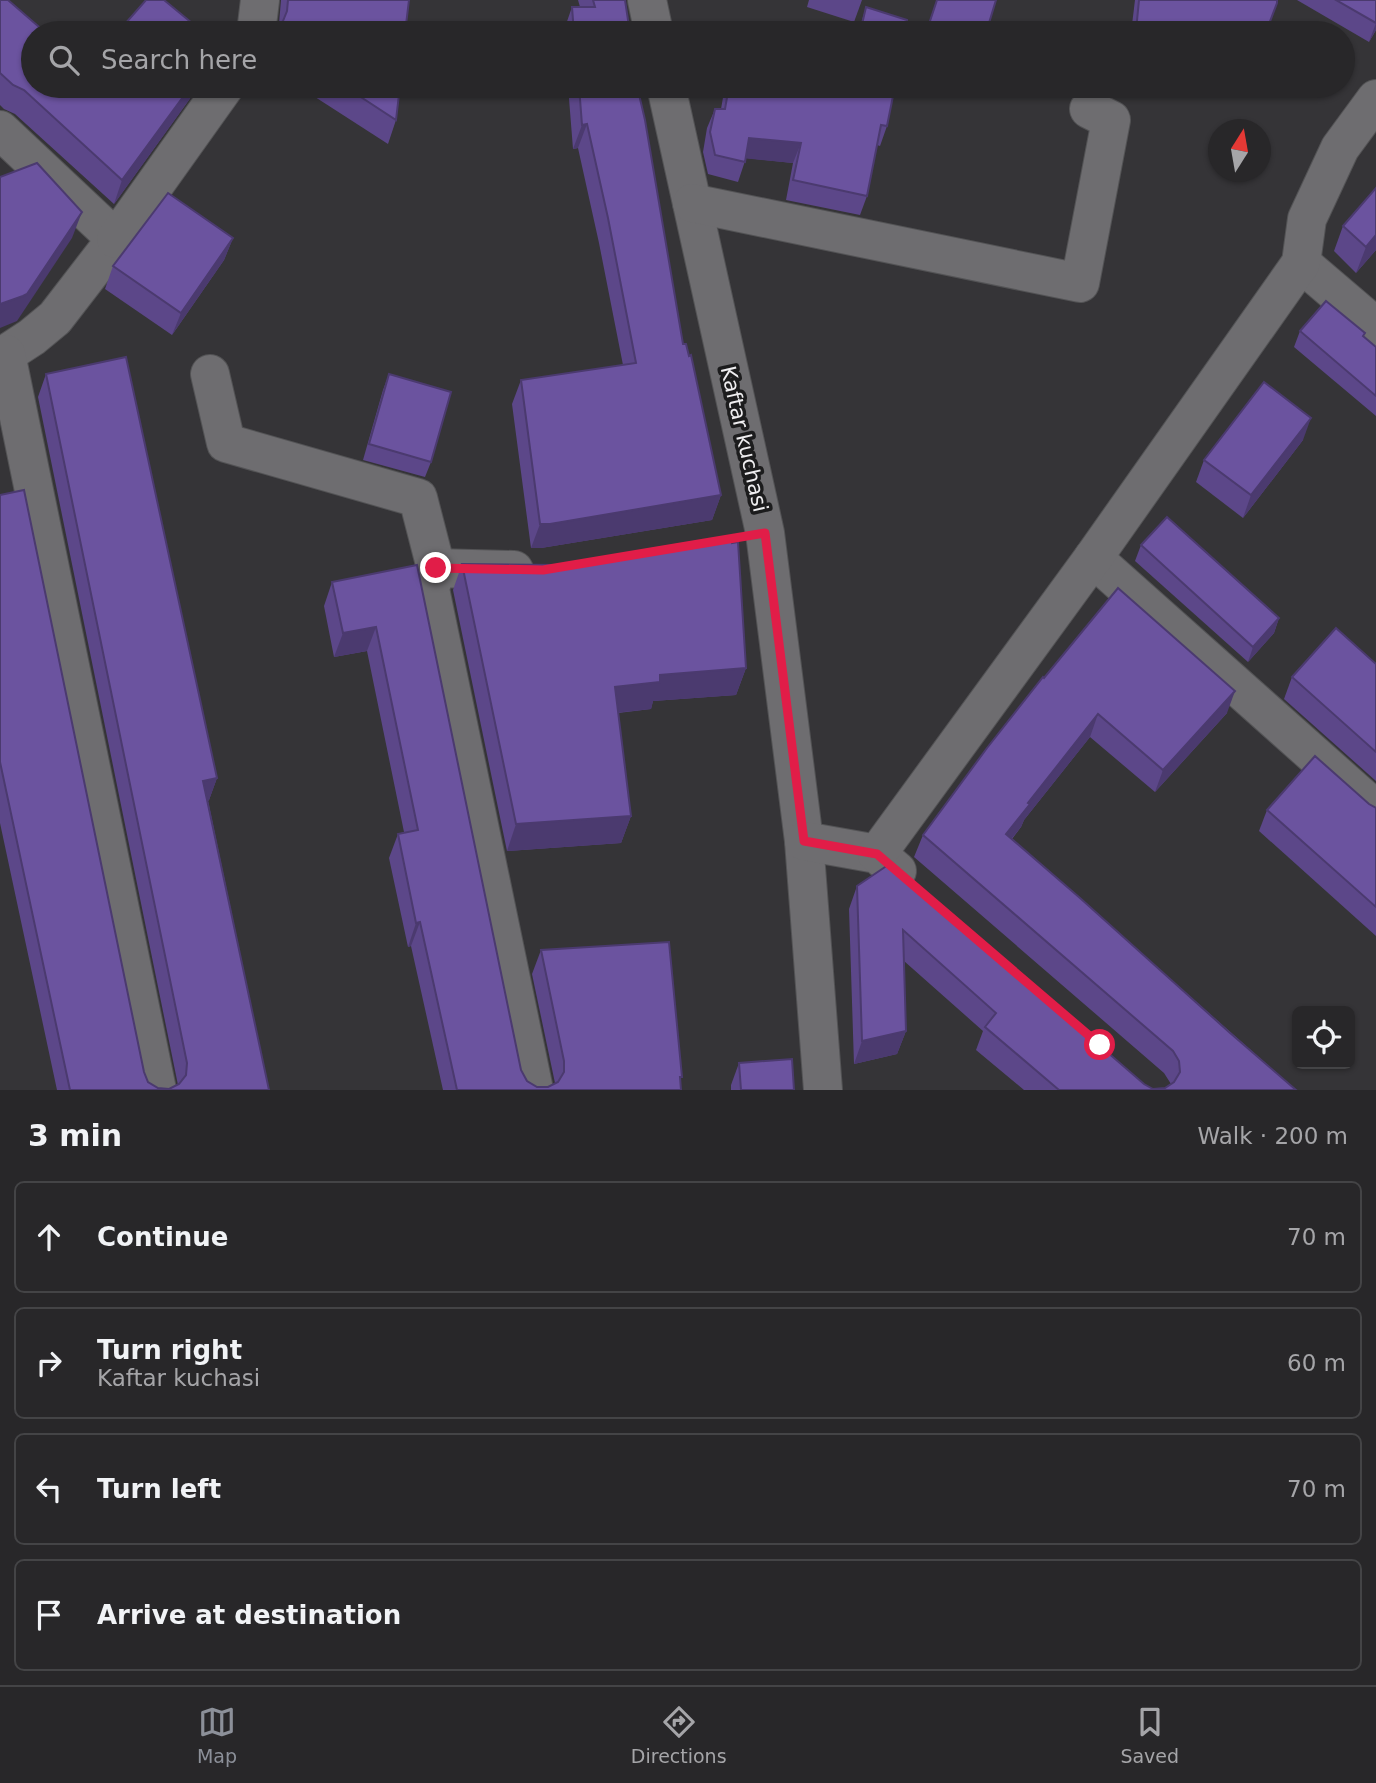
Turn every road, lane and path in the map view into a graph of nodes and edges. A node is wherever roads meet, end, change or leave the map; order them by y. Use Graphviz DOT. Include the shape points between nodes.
graph roads {
  1 [pos="260,0"];
  2 [pos="647,0"];
  3 [pos="257,21"];
  4 [pos="651,21"];
  5 [pos="216,98"];
  6 [pos="669,98"];
  7 [pos="1376,99"];
  8 [pos="1089,110"];
  9 [pos="0,130"];
  10 [pos="692,204"];
  11 [pos="116,239"];
  12 [pos="1301,263"];
  13 [pos="1376,327"];
  14 [pos="3,355"];
  15 [pos="210,374"];
  16 [pos="765,533"];
  17 [pos="726,540"];
  18 [pos="1093,558"];
  19 [pos="436,568"];
  20 [pos="543,570"];
  21 [pos="1376,810"];
  22 [pos="804,841"];
  23 [pos="877,854"];
  24 [pos="919,890"];
  25 [pos="157,1090"];
  26 [pos="534,1090"];
  27 [pos="823,1090"];
  1 -- 3 [label="street"];
  2 -- 4 [label="street"];
  5 -- 11 [label="street"];
  6 -- 10 [label="street, Kaftar kuchasi"];
  7 -- 12 [label="street" via="1340,148 1307,219"];
  8 -- 10 [label="street" via="1111,120 1080,284"];
  9 -- 11 [label="street"];
  10 -- 16 [label="street, Kaftar kuchasi"];
  11 -- 14 [label="street" via="55,318"];
  12 -- 13 [label="street"];
  12 -- 18 [label="street"];
  14 -- 25 [label="street"];
  15 -- 19 [label="street" via="226,443 418,498"];
  16 -- 17 [label="street"];
  16 -- 22 [label="street, Kaftar kuchasi"];
  18 -- 21 [label="street"];
  18 -- 23 [label="street"];
  19 -- 20 [label="street"];
  19 -- 26 [label="street" via="430,589"];
  22 -- 23 [label="street"];
  22 -- 27 [label="street, Kaftar kuchasi"];
  23 -- 24 [label="street"];
}
